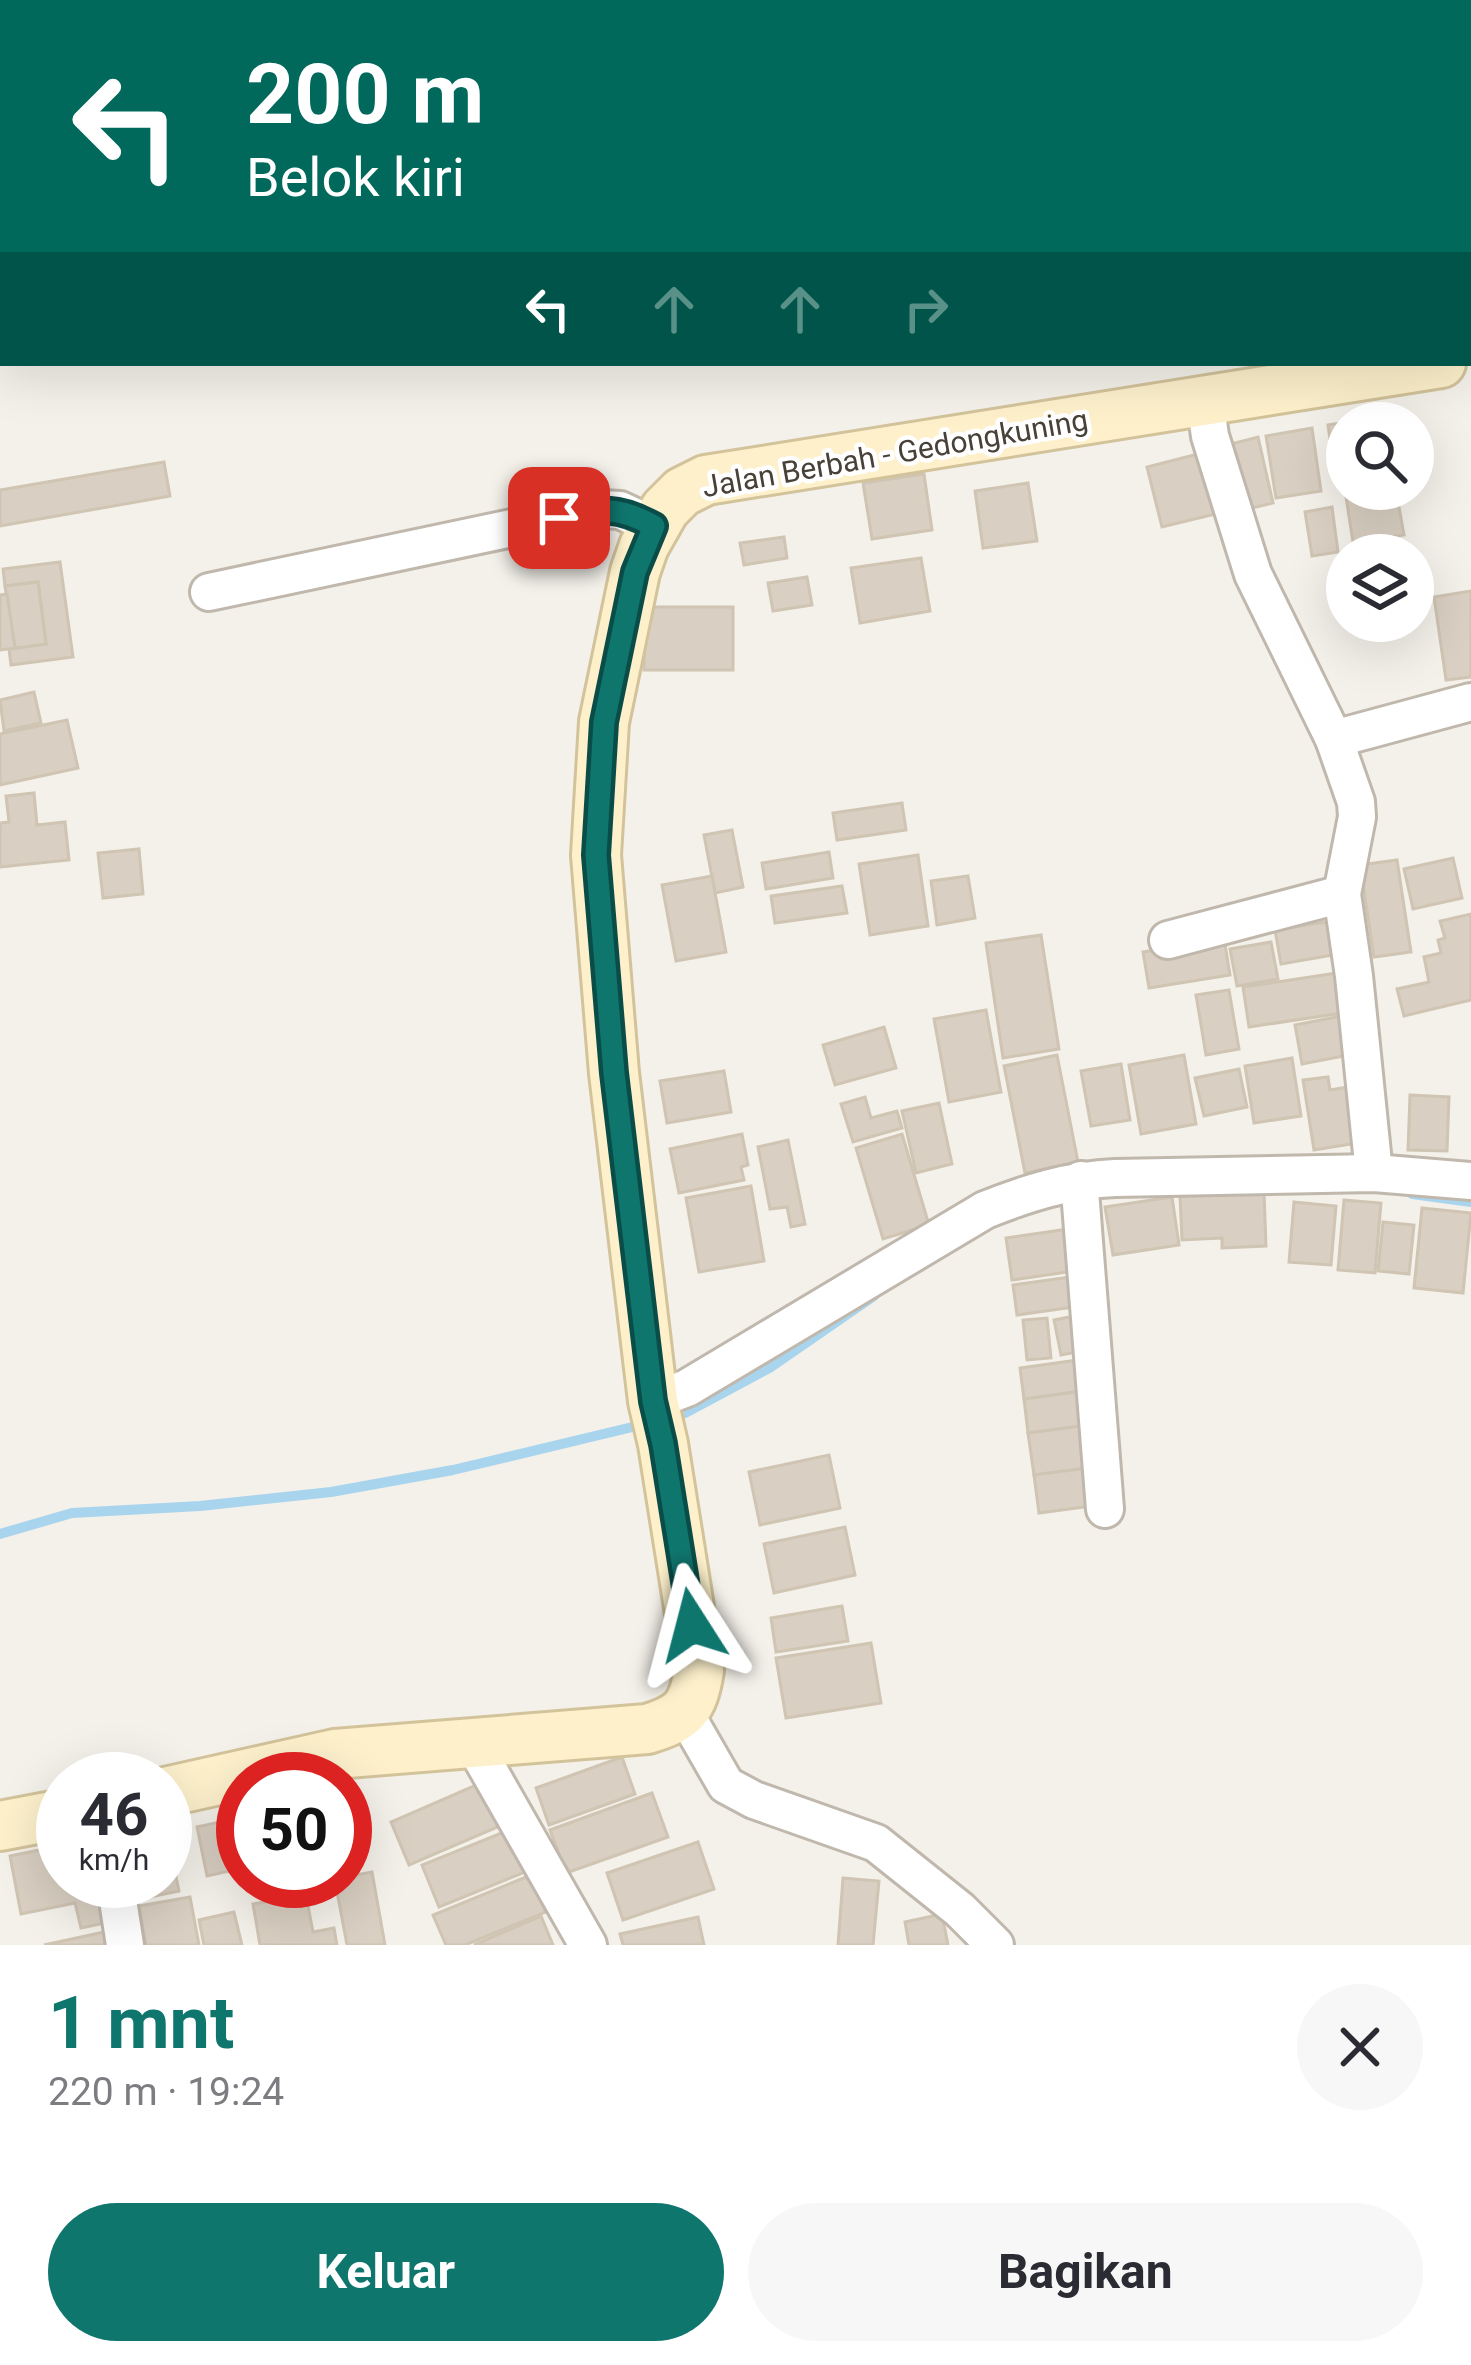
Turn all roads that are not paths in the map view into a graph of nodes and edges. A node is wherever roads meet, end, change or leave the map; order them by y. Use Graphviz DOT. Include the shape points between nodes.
graph roads {
  1 [pos="1422,366"];
  2 [pos="1205,400"];
  3 [pos="654,526"];
  4 [pos="209,592"];
  5 [pos="1471,702"];
  6 [pos="1334,739"];
  7 [pos="1342,894"];
  8 [pos="1168,940"];
  9 [pos="1374,1173"];
  10 [pos="1471,1181"];
  11 [pos="1081,1194"];
  12 [pos="657,1419"];
  13 [pos="1105,1510"];
  14 [pos="684,1712"];
  15 [pos="472,1743"];
  16 [pos="192,1786"];
  17 [pos="36,1819"];
  18 [pos="0,1826"];
  19 [pos="119,1908"];
  20 [pos="125,1945"];
  21 [pos="588,1945"];
  22 [pos="995,1945"];
  1 -- 2 [label="main road, Jalan Berbah - Gedongkuning"];
  2 -- 3 [label="main road, Jalan Berbah - Gedongkuning" via="706,480 682,492"];
  2 -- 6 [label="street" via="1253,574"];
  3 -- 4 [label="street" via="602,508"];
  3 -- 12 [label="main road, Jalan Berbah - Gedongkuning" via="635,572 604,722 596,855"];
  5 -- 6 [label="street"];
  6 -- 7 [label="street" via="1357,817"];
  7 -- 8 [label="street"];
  7 -- 9 [label="street"];
  9 -- 10 [label="street"];
  9 -- 11 [label="street"];
  11 -- 12 [label="street" via="1020,1196 985,1210 687,1388"];
  11 -- 13 [label="street"];
  12 -- 14 [label="main road, Jalan Berbah - Gedongkuning" via="699,1670"];
  14 -- 15 [label="main road" via="623,1733"];
  14 -- 22 [label="street" via="725,1785 876,1843"];
  15 -- 16 [label="main road" via="335,1754"];
  15 -- 21 [label="street"];
  17 -- 18 [label="main road"];
  19 -- 20 [label="street"];
}
